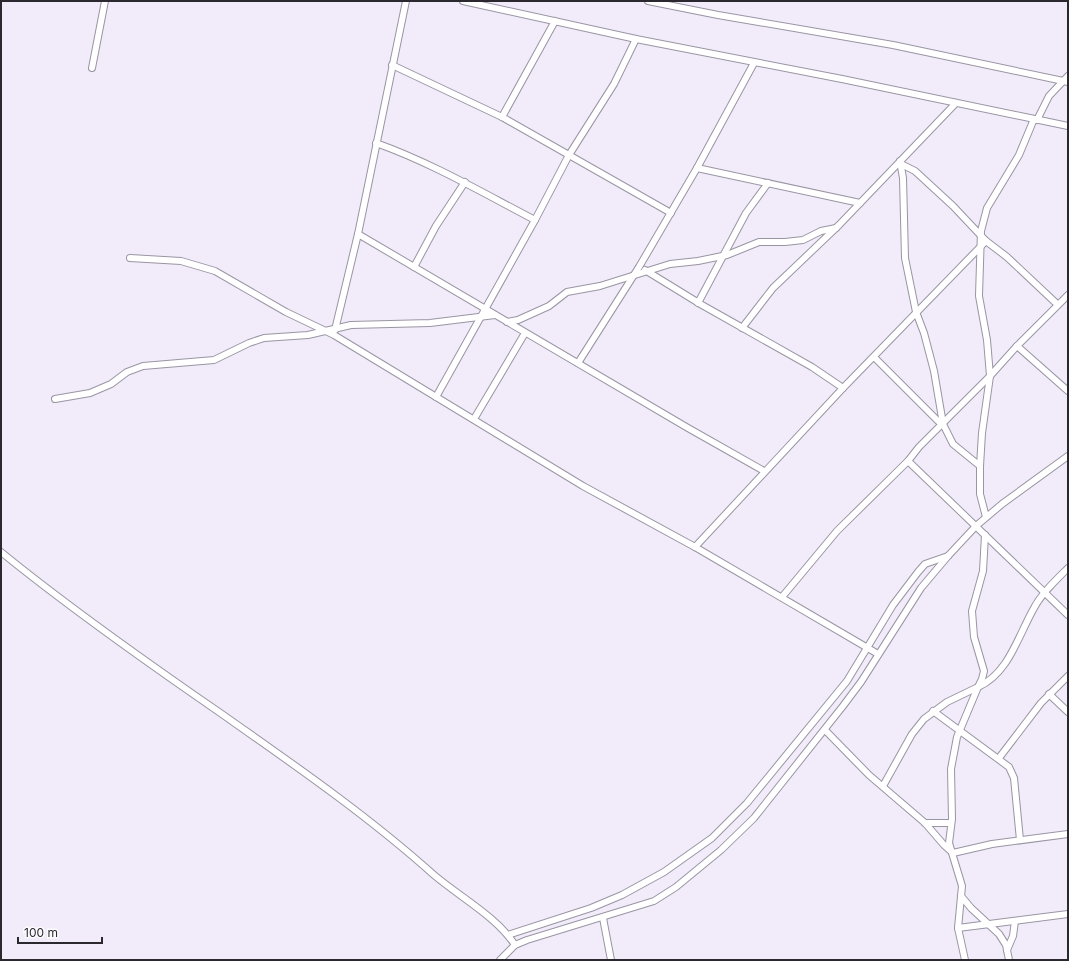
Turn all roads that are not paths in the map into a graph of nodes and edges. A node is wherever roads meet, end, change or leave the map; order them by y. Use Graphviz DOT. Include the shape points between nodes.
graph roads {
  1 [pos="105,1"];
  2 [pos="406,1"];
  3 [pos="463,1"];
  4 [pos="648,1"];
  5 [pos="556,21"];
  6 [pos="636,39"];
  7 [pos="754,63"];
  8 [pos="392,65"];
  9 [pos="92,68"];
  10 [pos="1068,76"];
  11 [pos="1065,81"];
  12 [pos="956,103"];
  13 [pos="502,117"];
  14 [pos="1036,119"];
  15 [pos="1068,126"];
  16 [pos="376,143"];
  17 [pos="569,155"];
  18 [pos="900,162"];
  19 [pos="697,168"];
  20 [pos="465,182"];
  21 [pos="768,183"];
  22 [pos="860,203"];
  23 [pos="671,213"];
  24 [pos="536,220"];
  25 [pos="836,228"];
  26 [pos="358,234"];
  27 [pos="981,236"];
  28 [pos="986,241"];
  29 [pos="981,247"];
  30 [pos="722,256"];
  31 [pos="130,258"];
  32 [pos="414,267"];
  33 [pos="639,267"];
  34 [pos="647,271"];
  35 [pos="634,275"];
  36 [pos="1068,295"];
  37 [pos="698,303"];
  38 [pos="1057,304"];
  39 [pos="484,309"];
  40 [pos="916,312"];
  41 [pos="495,315"];
  42 [pos="480,318"];
  43 [pos="507,322"];
  44 [pos="335,328"];
  45 [pos="742,328"];
  46 [pos="324,331"];
  47 [pos="525,333"];
  48 [pos="334,335"];
  49 [pos="1017,346"];
  50 [pos="874,357"];
  51 [pos="578,363"];
  52 [pos="990,376"];
  53 [pos="843,388"];
  54 [pos="1068,391"];
  55 [pos="436,396"];
  56 [pos="56,399"];
  57 [pos="474,419"];
  58 [pos="943,424"];
  59 [pos="1068,456"];
  60 [pos="908,461"];
  61 [pos="980,466"];
  62 [pos="764,471"];
  63 [pos="986,517"];
  64 [pos="976,526"];
  65 [pos="985,535"];
  66 [pos="695,547"];
  67 [pos="1,552"];
  68 [pos="948,556"];
  69 [pos="1068,568"];
  70 [pos="1045,593"];
  71 [pos="782,597"];
  72 [pos="1068,615"];
  73 [pos="869,648"];
  74 [pos="878,654"];
  75 [pos="1068,676"];
  76 [pos="978,687"];
  77 [pos="1049,694"];
  78 [pos="933,711"];
  79 [pos="1068,712"];
  80 [pos="825,730"];
  81 [pos="960,730"];
  82 [pos="999,758"];
  83 [pos="883,786"];
  84 [pos="925,822"];
  85 [pos="951,823"];
  86 [pos="1068,834"];
  87 [pos="1020,840"];
  88 [pos="953,853"];
  89 [pos="961,896"];
  90 [pos="1068,914"];
  91 [pos="603,918"];
  92 [pos="1015,921"];
  93 [pos="988,924"];
  94 [pos="958,928"];
  95 [pos="508,935"];
  96 [pos="515,945"];
  97 [pos="1007,950"];
  98 [pos="500,960"];
  99 [pos="611,960"];
  100 [pos="965,960"];
  101 [pos="1010,960"];
  1 -- 9 [label="street"];
  2 -- 8 [label="street"];
  3 -- 5 [label="street"];
  4 -- 11 [label="street" via="893,45"];
  5 -- 6 [label="street"];
  5 -- 13 [label="street"];
  6 -- 7 [label="street"];
  6 -- 17 [label="street" via="614,84"];
  7 -- 12 [label="street"];
  7 -- 19 [label="street"];
  8 -- 13 [label="street"];
  8 -- 16 [label="street"];
  10 -- 11 [label="street"];
  11 -- 14 [label="street" via="1049,96"];
  12 -- 14 [label="street"];
  12 -- 18 [label="street"];
  13 -- 17 [label="street"];
  14 -- 15 [label="street"];
  14 -- 27 [label="street" via="1019,155 987,208"];
  16 -- 20 [label="street" via="414,157"];
  16 -- 26 [label="street"];
  17 -- 23 [label="street"];
  17 -- 24 [label="street"];
  18 -- 22 [label="street"];
  18 -- 27 [label="street" via="914,171 953,206"];
  18 -- 40 [label="street" via="905,258"];
  19 -- 21 [label="street"];
  19 -- 23 [label="street"];
  20 -- 24 [label="street"];
  20 -- 32 [label="street" via="436,226"];
  21 -- 22 [label="street"];
  21 -- 30 [label="street" via="746,213"];
  22 -- 25 [label="street"];
  23 -- 33 [label="street"];
  24 -- 39 [label="street"];
  25 -- 30 [label="street" via="798,240 759,242"];
  25 -- 45 [label="street" via="773,288"];
  26 -- 32 [label="street"];
  26 -- 44 [label="street"];
  27 -- 28 [label="street"];
  27 -- 29 [label="street"];
  28 -- 29 [label="street"];
  28 -- 38 [label="street"];
  29 -- 40 [label="street"];
  29 -- 52 [label="street" via="979,296"];
  30 -- 34 [label="street" via="698,262 670,264"];
  30 -- 37 [label="street"];
  31 -- 46 [label="street" via="181,261 200,265"];
  32 -- 39 [label="street"];
  33 -- 34 [label="street"];
  33 -- 35 [label="street"];
  34 -- 35 [label="street"];
  34 -- 37 [label="street"];
  35 -- 43 [label="street" via="600,286 567,292 549,306 518,320"];
  35 -- 51 [label="street"];
  36 -- 38 [label="street"];
  37 -- 45 [label="street"];
  38 -- 49 [label="street"];
  39 -- 41 [label="street"];
  39 -- 42 [label="street"];
  40 -- 50 [label="street"];
  40 -- 58 [label="street" via="934,371"];
  41 -- 42 [label="street"];
  41 -- 43 [label="street"];
  42 -- 44 [label="street" via="430,324 351,325"];
  42 -- 55 [label="street"];
  43 -- 47 [label="street"];
  44 -- 46 [label="street"];
  44 -- 48 [label="street"];
  45 -- 53 [label="street" via="812,367"];
  46 -- 48 [label="street"];
  46 -- 56 [label="street" via="260,340 214,360 143,366 90,393"];
  47 -- 51 [label="street"];
  47 -- 57 [label="street"];
  48 -- 55 [label="street"];
  49 -- 52 [label="street"];
  49 -- 54 [label="street"];
  50 -- 53 [label="street"];
  50 -- 58 [label="street"];
  51 -- 62 [label="street"];
  52 -- 58 [label="street"];
  52 -- 61 [label="street"];
  53 -- 62 [label="street"];
  55 -- 57 [label="street"];
  57 -- 66 [label="street" via="583,486"];
  58 -- 60 [label="street"];
  58 -- 61 [label="street" via="953,444"];
  59 -- 63 [label="street"];
  60 -- 64 [label="street"];
  60 -- 71 [label="street" via="837,531"];
  61 -- 63 [label="street" via="980,494"];
  62 -- 66 [label="street"];
  63 -- 64 [label="street"];
  64 -- 65 [label="street"];
  64 -- 68 [label="street"];
  65 -- 70 [label="street"];
  65 -- 76 [label="street" via="983,571 972,611 974,637 984,671"];
  66 -- 71 [label="street"];
  67 -- 95 [label="street" via="140,658 341,799 413,854 435,876"];
  68 -- 73 [label="street" via="925,564 918,572 893,605"];
  68 -- 74 [label="street" via="921,588"];
  69 -- 70 [label="street"];
  70 -- 72 [label="street"];
  70 -- 76 [label="street" via="1034,608 1005,664 990,681"];
  71 -- 73 [label="street"];
  73 -- 74 [label="street"];
  73 -- 95 [label="street" via="834,697 747,803 712,838 664,872 622,895 592,908"];
  74 -- 80 [label="street" via="861,682"];
  75 -- 77 [label="street"];
  76 -- 78 [label="street"];
  76 -- 81 [label="street"];
  77 -- 79 [label="street"];
  77 -- 82 [label="street"];
  78 -- 81 [label="street"];
  78 -- 83 [label="street" via="912,734"];
  80 -- 83 [label="street"];
  80 -- 91 [label="street" via="754,818 721,850 676,887 654,901"];
  81 -- 82 [label="street"];
  81 -- 85 [label="street" via="951,769"];
  82 -- 87 [label="street" via="1009,767 1014,778"];
  83 -- 84 [label="street"];
  84 -- 85 [label="street"];
  84 -- 88 [label="street"];
  85 -- 88 [label="street" via="949,843"];
  86 -- 87 [label="street"];
  87 -- 88 [label="street"];
  88 -- 89 [label="street" via="961,882"];
  89 -- 93 [label="street"];
  89 -- 94 [label="street"];
  90 -- 92 [label="street"];
  91 -- 96 [label="street"];
  91 -- 99 [label="street"];
  92 -- 93 [label="street"];
  92 -- 97 [label="street" via="1014,936"];
  93 -- 94 [label="street"];
  93 -- 97 [label="street" via="1002,938"];
  94 -- 100 [label="street"];
  95 -- 96 [label="street"];
  96 -- 98 [label="street"];
  97 -- 101 [label="street"];
}
